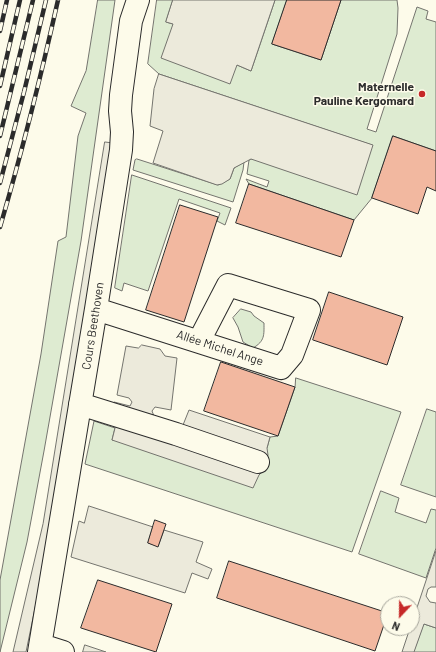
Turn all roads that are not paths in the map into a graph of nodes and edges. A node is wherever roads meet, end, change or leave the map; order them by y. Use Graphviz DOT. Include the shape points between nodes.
graph roads {
  1 [pos="138,0"];
  2 [pos="96,309"];
  3 [pos="199,341"];
  4 [pos="80,404"];
  5 [pos="258,462"];
  6 [pos="40,648"];
  7 [pos="63,652"];
  1 -- 2 [label="street, Cours Beethoven" via="131,20 120,111 122,142"];
  2 -- 3 [label="street, Allée Michel Ange"];
  2 -- 4 [label="street, Cours Beethoven"];
  3 -- 3 [label="street, Allée Michel Ange" via="228,285 309,310 292,356 281,368"];
  4 -- 5 [label="street"];
  4 -- 6 [label="street, Cours Beethoven"];
  6 -- 7 [label="street"];
}
